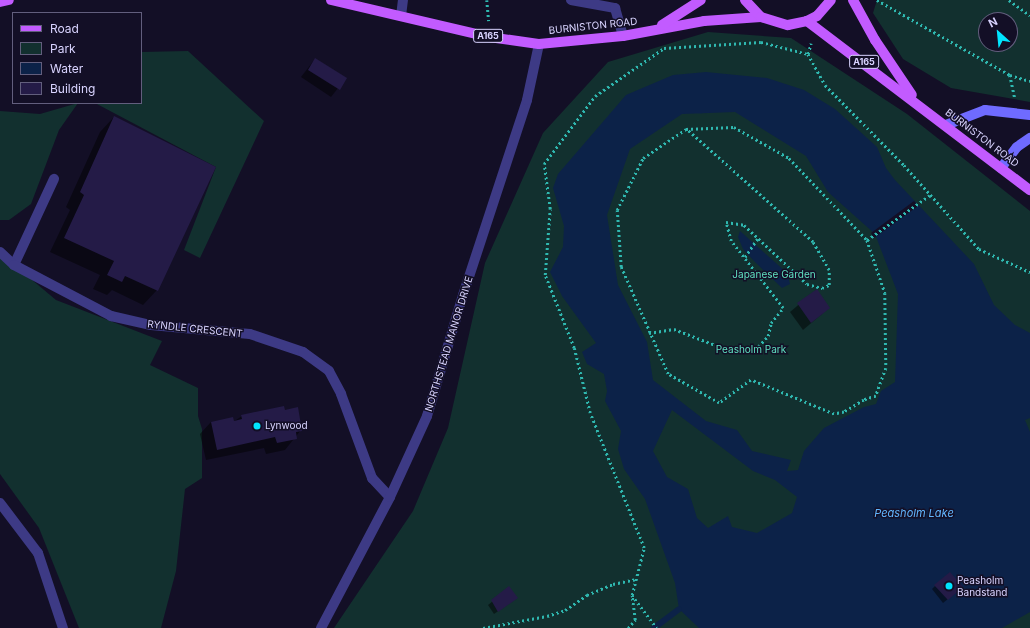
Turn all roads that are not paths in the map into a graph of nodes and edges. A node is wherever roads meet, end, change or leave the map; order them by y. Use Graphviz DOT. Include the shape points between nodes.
graph roads {
  1 [pos="9,0"];
  2 [pos="331,0"];
  3 [pos="403,0"];
  4 [pos="571,0"];
  5 [pos="701,0"];
  6 [pos="745,0"];
  7 [pos="831,0"];
  8 [pos="853,0"];
  9 [pos="0,2"];
  10 [pos="401,16"];
  11 [pos="761,17"];
  12 [pos="811,24"];
  13 [pos="647,32"];
  14 [pos="623,36"];
  15 [pos="539,44"];
  16 [pos="920,105"];
  17 [pos="1030,115"];
  18 [pos="946,125"];
  19 [pos="1030,138"];
  20 [pos="1002,168"];
  21 [pos="54,179"];
  22 [pos="1030,190"];
  23 [pos="0,252"];
  24 [pos="14,264"];
  25 [pos="390,497"];
  26 [pos="0,502"];
  27 [pos="64,628"];
  28 [pos="321,628"];
  1 -- 9 [label="main road"];
  2 -- 10 [label="main road, BURNISTON ROAD / A165"];
  3 -- 10 [label="street"];
  4 -- 14 [label="street" via="615,8"];
  5 -- 13 [label="main road, BURNISTON ROAD / A165"];
  6 -- 11 [label="main road"];
  7 -- 12 [label="main road, A165"];
  8 -- 16 [label="main road, BURNISTON ROAD / A165" via="879,47"];
  10 -- 15 [label="main road, BURNISTON ROAD / A165" via="489,37"];
  11 -- 12 [label="main road, A165" via="788,25"];
  11 -- 13 [label="main road, BURNISTON ROAD / A165" via="704,21"];
  12 -- 16 [label="main road, BURNISTON ROAD / A165"];
  13 -- 14 [label="main road, BURNISTON ROAD / A165"];
  14 -- 15 [label="main road, BURNISTON ROAD / A165"];
  15 -- 25 [label="street, NORTHSTEAD MANOR DRIVE" via="527,100 463,295 427,416"];
  16 -- 18 [label="main road, BURNISTON ROAD / A165"];
  17 -- 18 [label="main road" via="985,110"];
  18 -- 20 [label="main road, BURNISTON ROAD / A165"];
  19 -- 20 [label="main road" via="1016,147"];
  20 -- 22 [label="main road, BURNISTON ROAD / A165"];
  21 -- 24 [label="street"];
  23 -- 24 [label="street, RYNDLE CRESCENT"];
  24 -- 25 [label="street, RYNDLE CRESCENT" via="111,316 150,325 244,333 263,337 303,352 329,371 372,478"];
  25 -- 28 [label="street, NORTHSTEAD MANOR DRIVE"];
  26 -- 27 [label="street" via="38,553"];
}
